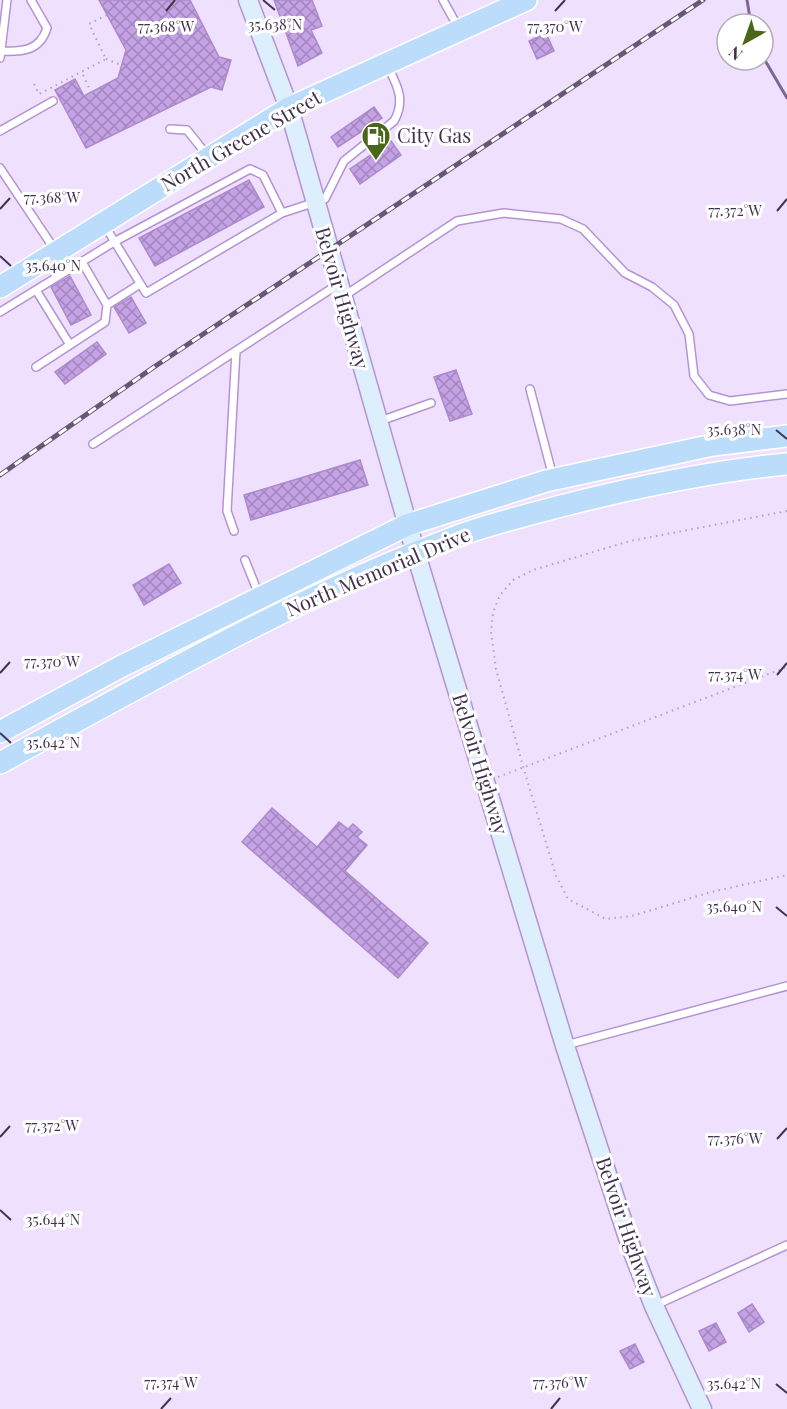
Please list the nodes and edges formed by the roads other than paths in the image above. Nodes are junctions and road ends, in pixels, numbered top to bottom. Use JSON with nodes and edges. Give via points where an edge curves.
{"nodes":[{"id":1,"x":8,"y":0,"type":"edge"},
{"id":2,"x":31,"y":0,"type":"edge"},
{"id":3,"x":248,"y":0,"type":"edge"},
{"id":4,"x":443,"y":0,"type":"edge"},
{"id":5,"x":526,"y":0,"type":"edge"},
{"id":6,"x":459,"y":30,"type":"junction"},
{"id":7,"x":0,"y":55,"type":"edge"},
{"id":8,"x":386,"y":63,"type":"junction"},
{"id":9,"x":53,"y":101,"type":"dead end"},
{"id":10,"x":289,"y":108,"type":"junction"},
{"id":11,"x":170,"y":129,"type":"dead end"},
{"id":12,"x":0,"y":131,"type":"edge"},
{"id":13,"x":209,"y":158,"type":"junction"},
{"id":14,"x":0,"y":168,"type":"edge"},
{"id":15,"x":315,"y":204,"type":"junction"},
{"id":16,"x":282,"y":213,"type":"junction"},
{"id":17,"x":103,"y":223,"type":"junction"},
{"id":18,"x":114,"y":242,"type":"junction"},
{"id":19,"x":56,"y":252,"type":"junction"},
{"id":20,"x":82,"y":262,"type":"junction"},
{"id":21,"x":140,"y":284,"type":"junction"},
{"id":22,"x":0,"y":286,"type":"edge"},
{"id":23,"x":36,"y":290,"type":"junction"},
{"id":24,"x":339,"y":292,"type":"junction"},
{"id":25,"x":107,"y":305,"type":"junction"},
{"id":26,"x":0,"y":312,"type":"edge"},
{"id":27,"x":70,"y":345,"type":"junction"},
{"id":28,"x":236,"y":351,"type":"junction"},
{"id":29,"x":36,"y":367,"type":"dead end"},
{"id":30,"x":530,"y":389,"type":"dead end"},
{"id":31,"x":787,"y":394,"type":"edge"},
{"id":32,"x":431,"y":403,"type":"dead end"},
{"id":33,"x":378,"y":422,"type":"junction"},
{"id":34,"x":787,"y":436,"type":"edge"},
{"id":35,"x":93,"y":444,"type":"dead end"},
{"id":36,"x":787,"y":464,"type":"edge"},
{"id":37,"x":554,"y":479,"type":"junction"},
{"id":38,"x":407,"y":525,"type":"junction"},
{"id":39,"x":234,"y":531,"type":"dead end"},
{"id":40,"x":416,"y":554,"type":"junction"},
{"id":41,"x":245,"y":560,"type":"dead end"},
{"id":42,"x":260,"y":597,"type":"junction"},
{"id":43,"x":0,"y":732,"type":"edge"},
{"id":44,"x":0,"y":763,"type":"edge"},
{"id":45,"x":787,"y":986,"type":"edge"},
{"id":46,"x":565,"y":1046,"type":"junction"},
{"id":47,"x":787,"y":1245,"type":"edge"},
{"id":48,"x":654,"y":1306,"type":"junction"},
{"id":49,"x":702,"y":1409,"type":"edge"}],
"edges":[{"from":1,"to":7,"type":"lane"},
{"from":2,"to":7,"type":"lane","via":[[47,28],[44,36],[27,50]]},
{"from":3,"to":10,"type":"street","name":"Belvoir Highway"},
{"from":4,"to":6,"type":"lane"},
{"from":5,"to":6,"type":"main road","name":"North Greene Street"},
{"from":6,"to":8,"type":"main road","name":"North Greene Street"},
{"from":8,"to":10,"type":"main road","name":"North Greene Street"},
{"from":8,"to":15,"type":"lane","via":[[401,97],[399,112],[344,160],[331,190]]},
{"from":9,"to":12,"type":"lane"},
{"from":10,"to":13,"type":"main road","name":"North Greene Street"},
{"from":10,"to":15,"type":"street","name":"Belvoir Highway"},
{"from":11,"to":13,"type":"lane","via":[[188,130]]},
{"from":13,"to":17,"type":"main road","name":"North Greene Street"},
{"from":14,"to":19,"type":"lane"},
{"from":15,"to":16,"type":"lane"},
{"from":15,"to":24,"type":"street","name":"Belvoir Highway"},
{"from":16,"to":18,"type":"lane","via":[[263,175],[250,169]]},
{"from":16,"to":21,"type":"lane","via":[[146,293]]},
{"from":17,"to":18,"type":"lane"},
{"from":17,"to":19,"type":"main road","name":"North Greene Street"},
{"from":18,"to":20,"type":"lane"},
{"from":18,"to":21,"type":"lane"},
{"from":19,"to":22,"type":"main road","name":"North Greene Street"},
{"from":20,"to":23,"type":"lane"},
{"from":20,"to":25,"type":"lane"},
{"from":21,"to":25,"type":"lane"},
{"from":23,"to":26,"type":"lane"},
{"from":23,"to":27,"type":"lane"},
{"from":24,"to":28,"type":"lane"},
{"from":24,"to":31,"type":"lane","via":[[457,221],[504,213],[561,219],[583,229],[625,273],[652,287],[674,305],[689,334],[694,376],[708,395],[730,402]]},
{"from":24,"to":33,"type":"street","name":"Belvoir Highway"},
{"from":25,"to":27,"type":"lane","via":[[105,322]]},
{"from":27,"to":29,"type":"lane"},
{"from":28,"to":35,"type":"lane"},
{"from":28,"to":39,"type":"lane","via":[[227,511]]},
{"from":30,"to":37,"type":"lane"},
{"from":32,"to":33,"type":"lane"},
{"from":33,"to":38,"type":"street","name":"Belvoir Highway"},
{"from":34,"to":37,"type":"main road","name":"North Memorial Drive","via":[[713,445]]},
{"from":36,"to":40,"type":"main road","name":"North Memorial Drive","via":[[653,483],[528,514],[456,536]]},
{"from":37,"to":38,"type":"main road","name":"North Memorial Drive"},
{"from":38,"to":40,"type":"street","name":"Belvoir Highway"},
{"from":38,"to":42,"type":"main road","name":"North Memorial Drive"},
{"from":40,"to":44,"type":"main road","name":"North Memorial Drive","via":[[263,620]]},
{"from":40,"to":46,"type":"street","name":"Belvoir Highway"},
{"from":41,"to":42,"type":"lane"},
{"from":42,"to":43,"type":"main road","name":"North Memorial Drive"},
{"from":45,"to":46,"type":"lane"},
{"from":46,"to":48,"type":"street","name":"Belvoir Highway"},
{"from":47,"to":48,"type":"lane"},
{"from":48,"to":49,"type":"street","name":"Belvoir Highway"}]}
